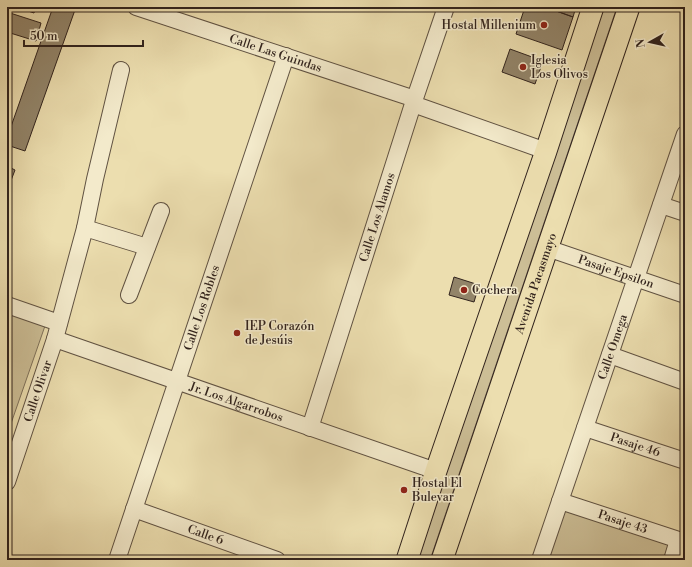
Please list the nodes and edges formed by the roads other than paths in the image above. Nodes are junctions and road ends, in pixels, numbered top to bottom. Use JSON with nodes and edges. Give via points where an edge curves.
{"nodes":[{"id":1,"x":136,"y":7,"type":"edge"},
{"id":2,"x":446,"y":7,"type":"edge"},
{"id":3,"x":593,"y":7,"type":"edge"},
{"id":4,"x":629,"y":7,"type":"edge"},
{"id":5,"x":286,"y":56,"type":"junction"},
{"id":6,"x":121,"y":70,"type":"dead end"},
{"id":7,"x":414,"y":102,"type":"junction"},
{"id":8,"x":685,"y":134,"type":"edge"},
{"id":9,"x":546,"y":151,"type":"junction"},
{"id":10,"x":661,"y":205,"type":"junction"},
{"id":11,"x":161,"y":211,"type":"dead end"},
{"id":12,"x":685,"y":213,"type":"edge"},
{"id":13,"x":85,"y":228,"type":"junction"},
{"id":14,"x":147,"y":247,"type":"junction"},
{"id":15,"x":548,"y":248,"type":"junction"},
{"id":16,"x":636,"y":278,"type":"junction"},
{"id":17,"x":129,"y":295,"type":"dead end"},
{"id":18,"x":685,"y":295,"type":"edge"},
{"id":19,"x":7,"y":305,"type":"edge"},
{"id":20,"x":59,"y":323,"type":"junction"},
{"id":21,"x":55,"y":339,"type":"junction"},
{"id":22,"x":610,"y":355,"type":"junction"},
{"id":23,"x":177,"y":382,"type":"junction"},
{"id":24,"x":685,"y":382,"type":"edge"},
{"id":25,"x":310,"y":428,"type":"junction"},
{"id":26,"x":585,"y":428,"type":"junction"},
{"id":27,"x":685,"y":461,"type":"edge"},
{"id":28,"x":427,"y":468,"type":"junction"},
{"id":29,"x":7,"y":482,"type":"edge"},
{"id":30,"x":560,"y":501,"type":"junction"},
{"id":31,"x":134,"y":509,"type":"junction"},
{"id":32,"x":682,"y":541,"type":"edge"},
{"id":33,"x":257,"y":557,"type":"edge"},
{"id":34,"x":117,"y":560,"type":"edge"},
{"id":35,"x":277,"y":560,"type":"edge"},
{"id":36,"x":407,"y":560,"type":"edge"},
{"id":37,"x":442,"y":560,"type":"edge"},
{"id":38,"x":540,"y":560,"type":"edge"},
{"id":39,"x":672,"y":560,"type":"edge"}],
"edges":[{"from":1,"to":5,"type":"street","name":"Calle Las Guindas"},
{"from":2,"to":7,"type":"street","name":"Calle Los Alamos"},
{"from":3,"to":9,"type":"main road"},
{"from":4,"to":15,"type":"main road","name":"Avenida Pacasmayo"},
{"from":5,"to":7,"type":"street","name":"Calle Las Guindas"},
{"from":5,"to":23,"type":"street","name":"Calle Los Robles"},
{"from":6,"to":13,"type":"street","name":"Calle Olivar"},
{"from":7,"to":9,"type":"street","name":"Calle Las Guindas"},
{"from":7,"to":25,"type":"street","name":"Calle Los Alamos"},
{"from":8,"to":10,"type":"street","name":"Calle Omega"},
{"from":9,"to":28,"type":"main road"},
{"from":10,"to":12,"type":"street"},
{"from":10,"to":16,"type":"street","name":"Calle Omega"},
{"from":11,"to":14,"type":"street"},
{"from":13,"to":14,"type":"street"},
{"from":13,"to":20,"type":"street","name":"Calle Olivar"},
{"from":14,"to":17,"type":"street"},
{"from":15,"to":16,"type":"street","name":"Pasaje Epsilon"},
{"from":15,"to":37,"type":"main road","name":"Avenida Pacasmayo"},
{"from":16,"to":18,"type":"street","name":"Pasaje Epsilon"},
{"from":16,"to":22,"type":"street","name":"Calle Omega"},
{"from":19,"to":20,"type":"street"},
{"from":20,"to":21,"type":"street","name":"Calle Olivar"},
{"from":21,"to":23,"type":"street","name":"Jr. Los Algarrobos"},
{"from":21,"to":29,"type":"street","name":"Calle Olivar"},
{"from":22,"to":24,"type":"street"},
{"from":22,"to":26,"type":"street","name":"Calle Omega"},
{"from":23,"to":25,"type":"street","name":"Jr. Los Algarrobos"},
{"from":23,"to":31,"type":"street","name":"Calle Los Robles"},
{"from":25,"to":28,"type":"street","name":"Jr. Los Algarrobos"},
{"from":26,"to":27,"type":"street","name":"Pasaje 46"},
{"from":26,"to":30,"type":"street","name":"Calle Omega"},
{"from":28,"to":36,"type":"main road"},
{"from":30,"to":32,"type":"street","name":"Pasaje 43"},
{"from":30,"to":38,"type":"street","name":"Calle Omega"},
{"from":31,"to":33,"type":"street","name":"Calle 6"},
{"from":31,"to":34,"type":"street","name":"Calle Los Robles"},
{"from":32,"to":39,"type":"street"},
{"from":33,"to":35,"type":"street","name":"Calle 6"}]}
